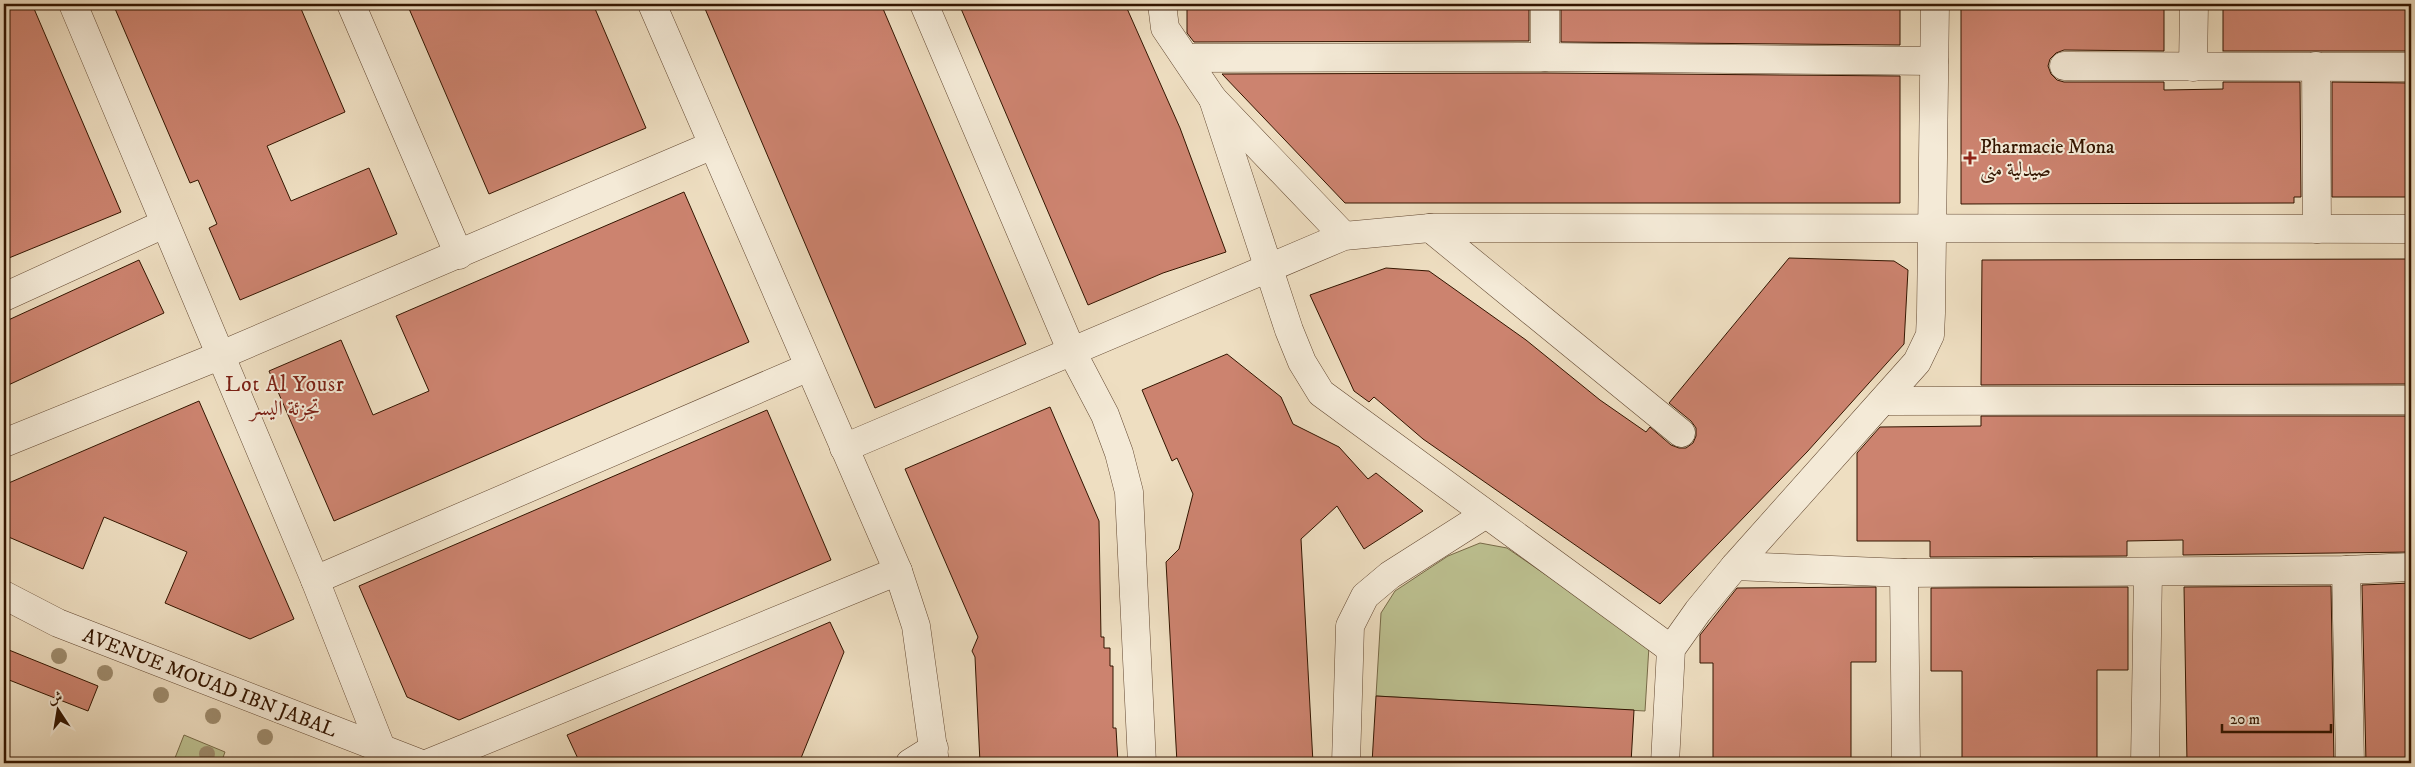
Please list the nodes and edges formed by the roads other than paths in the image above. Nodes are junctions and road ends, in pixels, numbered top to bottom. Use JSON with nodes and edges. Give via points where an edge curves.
{"nodes":[{"id":1,"x":73,"y":4,"type":"edge"},
{"id":2,"x":351,"y":4,"type":"edge"},
{"id":3,"x":652,"y":4,"type":"edge"},
{"id":4,"x":924,"y":4,"type":"edge"},
{"id":5,"x":1162,"y":4,"type":"edge"},
{"id":6,"x":1545,"y":4,"type":"edge"},
{"id":7,"x":1935,"y":4,"type":"edge"},
{"id":8,"x":2194,"y":4,"type":"edge"},
{"id":9,"x":1545,"y":57,"type":"junction"},
{"id":10,"x":1187,"y":58,"type":"junction"},
{"id":11,"x":1934,"y":61,"type":"junction"},
{"id":12,"x":2064,"y":66,"type":"dead end"},
{"id":13,"x":2316,"y":66,"type":"junction"},
{"id":14,"x":2193,"y":67,"type":"junction"},
{"id":15,"x":2411,"y":67,"type":"edge"},
{"id":16,"x":1212,"y":99,"type":"junction"},
{"id":17,"x":713,"y":145,"type":"junction"},
{"id":18,"x":164,"y":224,"type":"junction"},
{"id":19,"x":1430,"y":228,"type":"junction"},
{"id":20,"x":2317,"y":229,"type":"junction"},
{"id":21,"x":2411,"y":229,"type":"edge"},
{"id":22,"x":1933,"y":230,"type":"junction"},
{"id":23,"x":1344,"y":236,"type":"junction"},
{"id":24,"x":459,"y":255,"type":"junction"},
{"id":25,"x":1269,"y":268,"type":"junction"},
{"id":26,"x":4,"y":297,"type":"edge"},
{"id":27,"x":1072,"y":352,"type":"junction"},
{"id":28,"x":219,"y":356,"type":"junction"},
{"id":29,"x":809,"y":367,"type":"junction"},
{"id":30,"x":2411,"y":400,"type":"edge"},
{"id":31,"x":1883,"y":402,"type":"junction"},
{"id":32,"x":1681,"y":433,"type":"dead end"},
{"id":33,"x":4,"y":443,"type":"edge"},
{"id":34,"x":844,"y":448,"type":"junction"},
{"id":35,"x":1486,"y":514,"type":"junction"},
{"id":36,"x":1735,"y":566,"type":"junction"},
{"id":37,"x":2411,"y":567,"type":"edge"},
{"id":38,"x":2346,"y":570,"type":"junction"},
{"id":39,"x":898,"y":571,"type":"junction"},
{"id":40,"x":2148,"y":572,"type":"junction"},
{"id":41,"x":1904,"y":573,"type":"junction"},
{"id":42,"x":315,"y":580,"type":"junction"},
{"id":43,"x":4,"y":595,"type":"edge"},
{"id":44,"x":1671,"y":649,"type":"junction"},
{"id":45,"x":382,"y":750,"type":"junction"},
{"id":46,"x":934,"y":756,"type":"edge"},
{"id":47,"x":419,"y":763,"type":"edge"},
{"id":48,"x":429,"y":763,"type":"edge"},
{"id":49,"x":910,"y":763,"type":"edge"},
{"id":50,"x":1142,"y":763,"type":"edge"},
{"id":51,"x":1346,"y":763,"type":"edge"},
{"id":52,"x":1665,"y":763,"type":"edge"},
{"id":53,"x":1906,"y":763,"type":"edge"},
{"id":54,"x":2145,"y":763,"type":"edge"},
{"id":55,"x":2350,"y":763,"type":"edge"}],
"edges":[{"from":1,"to":18,"type":"street"},
{"from":2,"to":24,"type":"street"},
{"from":3,"to":17,"type":"street"},
{"from":4,"to":27,"type":"street"},
{"from":5,"to":10,"type":"street","via":[[1165,28]]},
{"from":6,"to":9,"type":"street"},
{"from":7,"to":11,"type":"street"},
{"from":8,"to":14,"type":"street"},
{"from":9,"to":10,"type":"street"},
{"from":9,"to":11,"type":"street"},
{"from":10,"to":16,"type":"street"},
{"from":11,"to":22,"type":"street"},
{"from":12,"to":14,"type":"street"},
{"from":13,"to":14,"type":"street"},
{"from":13,"to":15,"type":"street"},
{"from":13,"to":20,"type":"street"},
{"from":16,"to":23,"type":"street"},
{"from":16,"to":25,"type":"street"},
{"from":17,"to":24,"type":"street"},
{"from":17,"to":29,"type":"street"},
{"from":18,"to":26,"type":"street"},
{"from":18,"to":28,"type":"street"},
{"from":19,"to":22,"type":"street"},
{"from":19,"to":23,"type":"street"},
{"from":19,"to":32,"type":"street"},
{"from":20,"to":21,"type":"street"},
{"from":20,"to":22,"type":"street"},
{"from":22,"to":31,"type":"street","via":[[1930,335],[1917,362]]},
{"from":23,"to":25,"type":"street"},
{"from":24,"to":28,"type":"street"},
{"from":25,"to":27,"type":"street"},
{"from":25,"to":35,"type":"street","via":[[1302,362],[1321,392]]},
{"from":27,"to":34,"type":"street"},
{"from":27,"to":50,"type":"street","via":[[1105,415],[1129,492]]},
{"from":28,"to":33,"type":"street"},
{"from":28,"to":42,"type":"street"},
{"from":29,"to":34,"type":"street"},
{"from":29,"to":42,"type":"street"},
{"from":30,"to":31,"type":"street"},
{"from":31,"to":36,"type":"street"},
{"from":34,"to":39,"type":"street"},
{"from":35,"to":44,"type":"street"},
{"from":35,"to":51,"type":"street","via":[[1390,575],[1365,596],[1350,626]]},
{"from":36,"to":41,"type":"street"},
{"from":36,"to":44,"type":"street"},
{"from":37,"to":38,"type":"street"},
{"from":38,"to":40,"type":"street"},
{"from":38,"to":55,"type":"street"},
{"from":39,"to":46,"type":"street","via":[[916,626]]},
{"from":39,"to":48,"type":"street"},
{"from":40,"to":41,"type":"street"},
{"from":40,"to":54,"type":"street"},
{"from":41,"to":53,"type":"street"},
{"from":42,"to":45,"type":"street"},
{"from":43,"to":45,"type":"street","name":"AVENUE MOUAD IBN JABAL","via":[[58,623]]},
{"from":44,"to":52,"type":"street"},
{"from":45,"to":47,"type":"street","name":"AVENUE MOUAD IBN JABAL"},
{"from":46,"to":49,"type":"street"}]}
